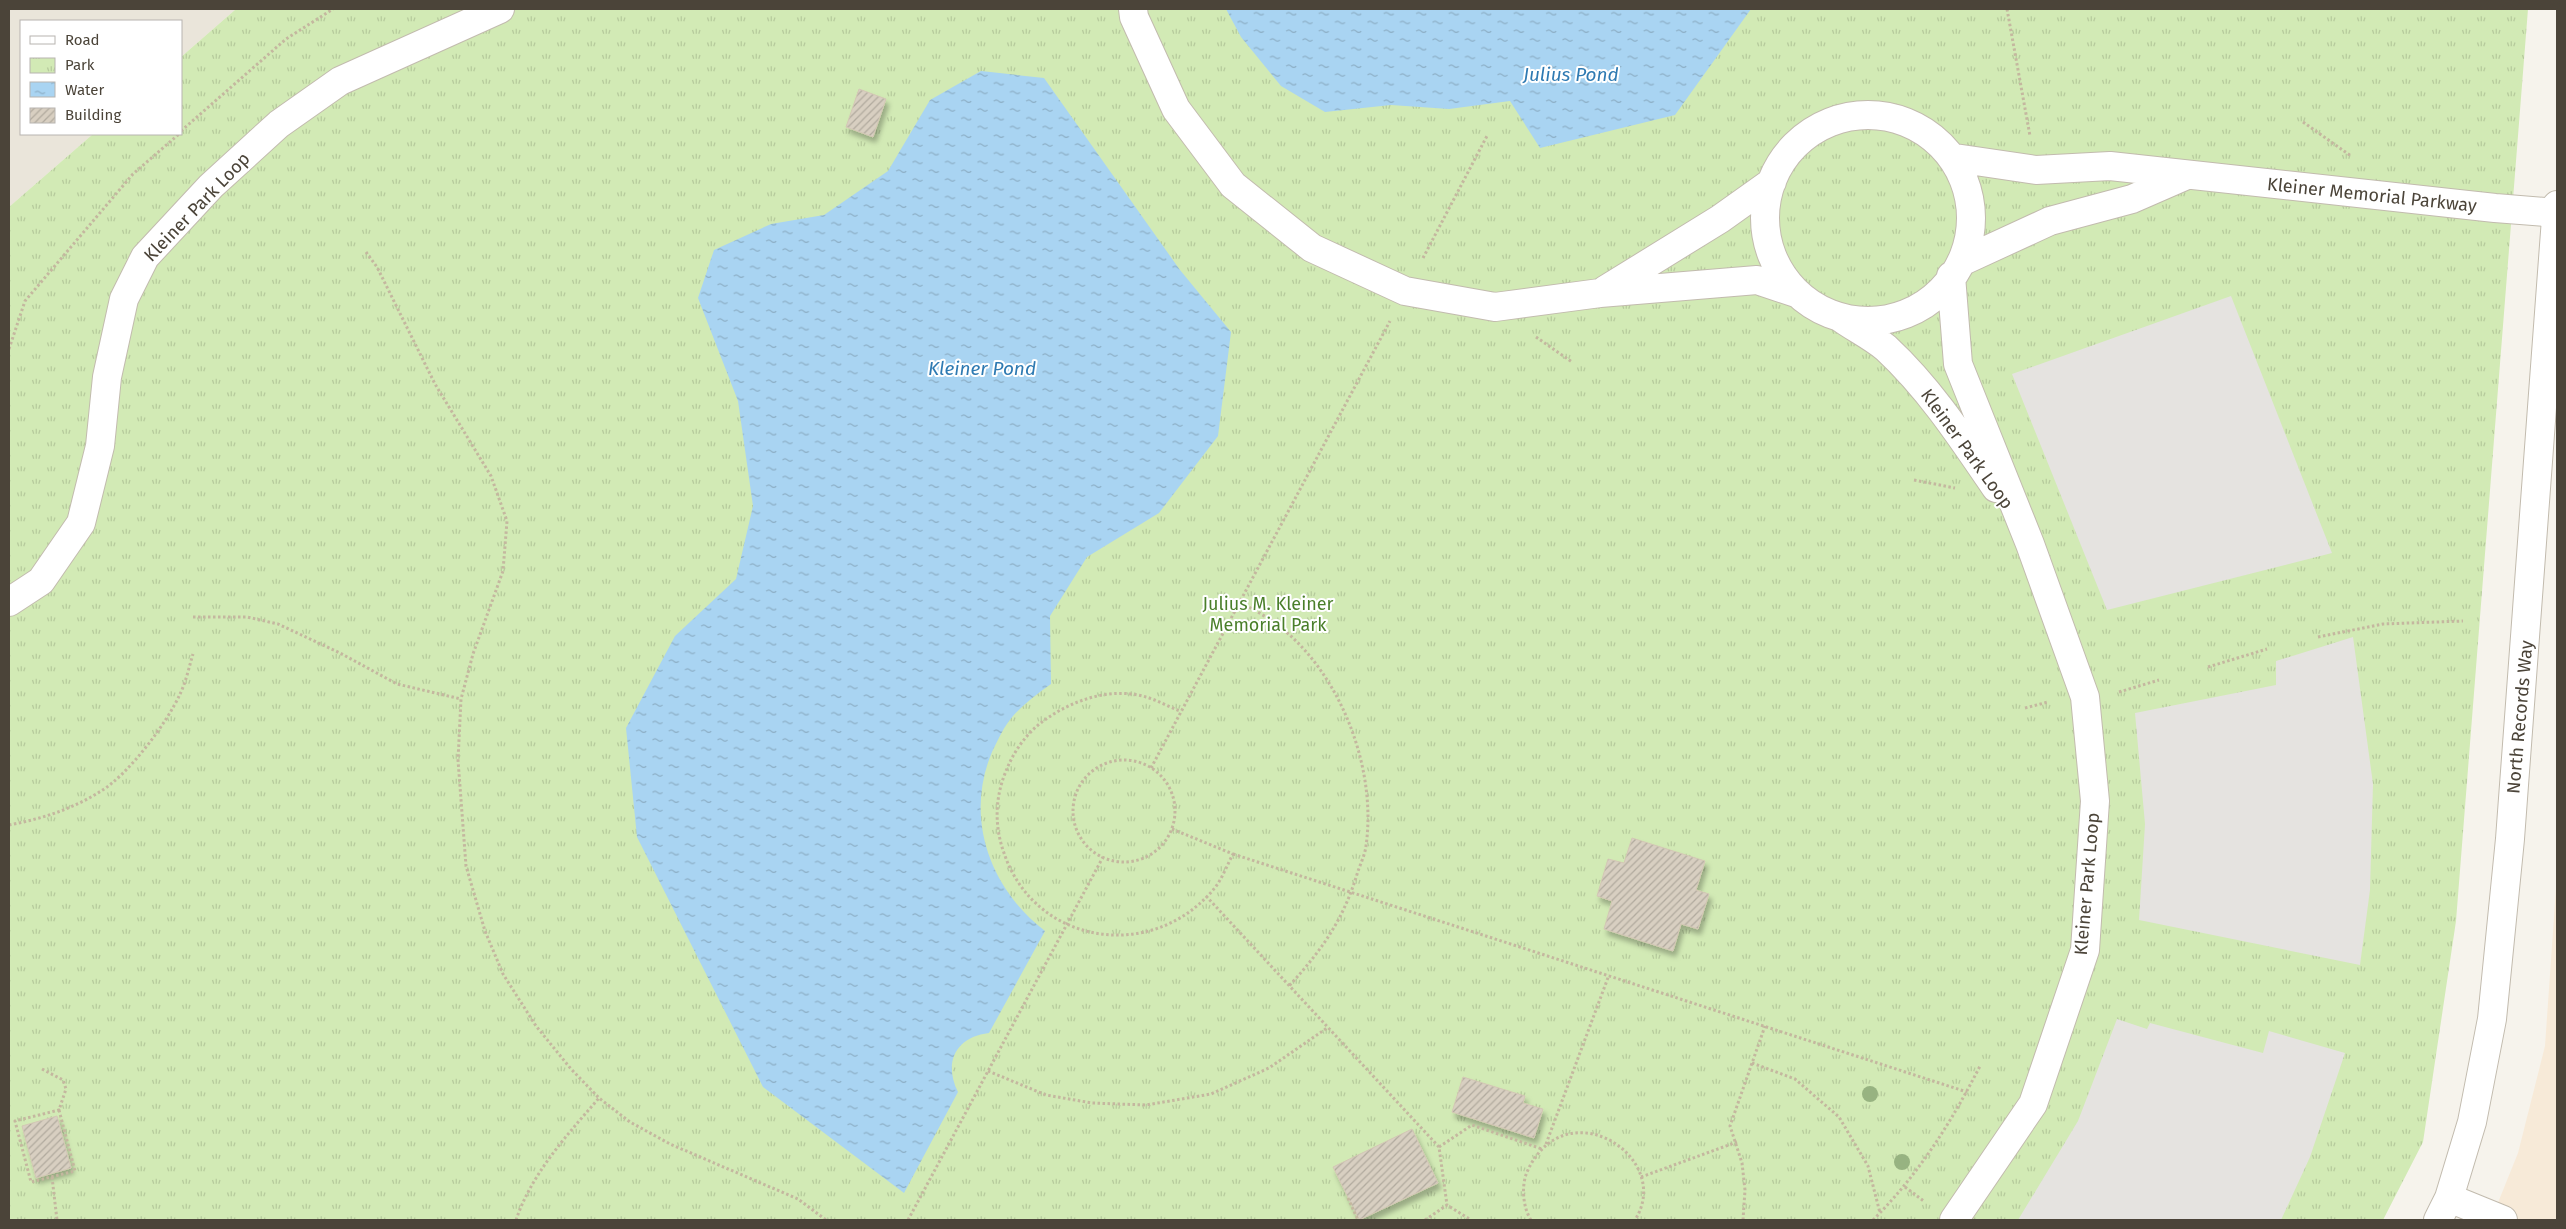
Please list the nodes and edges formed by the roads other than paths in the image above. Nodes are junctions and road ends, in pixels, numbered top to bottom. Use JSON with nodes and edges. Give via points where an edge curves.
{"nodes":[{"id":1,"x":500,"y":9,"type":"edge"},
{"id":2,"x":1133,"y":9,"type":"edge"},
{"id":3,"x":1955,"y":158,"type":"junction"},
{"id":4,"x":2188,"y":174,"type":"junction"},
{"id":5,"x":1772,"y":182,"type":"junction"},
{"id":6,"x":2557,"y":205,"type":"edge"},
{"id":7,"x":2557,"y":213,"type":"edge"},
{"id":8,"x":1956,"y":269,"type":"junction"},
{"id":9,"x":1600,"y":293,"type":"junction"},
{"id":10,"x":1796,"y":293,"type":"junction"},
{"id":11,"x":1840,"y":317,"type":"junction"},
{"id":12,"x":2022,"y":527,"type":"junction"},
{"id":13,"x":9,"y":602,"type":"edge"},
{"id":14,"x":2443,"y":1209,"type":"edge"},
{"id":15,"x":1954,"y":1220,"type":"edge"},
{"id":16,"x":2503,"y":1220,"type":"edge"}],
"edges":[{"from":1,"to":13,"type":"street","name":"Kleiner Park Loop","via":[[332,86],[279,124],[238,161],[146,257],[124,299],[107,377],[100,446],[81,523],[41,581]]},
{"from":2,"to":9,"type":"street","via":[[1176,109],[1233,185],[1312,248],[1405,291],[1495,307]]},
{"from":3,"to":4,"type":"street","name":"Kleiner Memorial Parkway","via":[[2036,170],[2110,166]]},
{"from":3,"to":5,"type":"street","via":[[1914,124],[1866,114],[1820,125],[1782,157]]},
{"from":3,"to":8,"type":"street","via":[[1972,200],[1968,250]]},
{"from":4,"to":7,"type":"street","name":"Kleiner Memorial Parkway"},
{"from":4,"to":8,"type":"street","via":[[2132,199],[2050,221]]},
{"from":5,"to":9,"type":"street","via":[[1713,224]]},
{"from":5,"to":10,"type":"street","via":[[1764,202],[1767,247]]},
{"from":6,"to":7,"type":"street","name":"North Records Way"},
{"from":7,"to":14,"type":"street","name":"North Records Way","via":[[2512,810],[2492,1019],[2472,1122]]},
{"from":8,"to":11,"type":"street","via":[[1939,294],[1914,311],[1888,321]]},
{"from":8,"to":12,"type":"street","name":"Kleiner Park Loop","via":[[1958,364]]},
{"from":9,"to":10,"type":"street","via":[[1757,280]]},
{"from":10,"to":11,"type":"street","name":"Kleiner Park Loop"},
{"from":11,"to":12,"type":"street","name":"Kleiner Park Loop","via":[[1884,347],[1922,385],[1955,427]]},
{"from":12,"to":15,"type":"street","name":"Kleiner Park Loop","via":[[2085,696],[2095,802],[2084,950],[2033,1104]]},
{"from":14,"to":16,"type":"street"}]}
